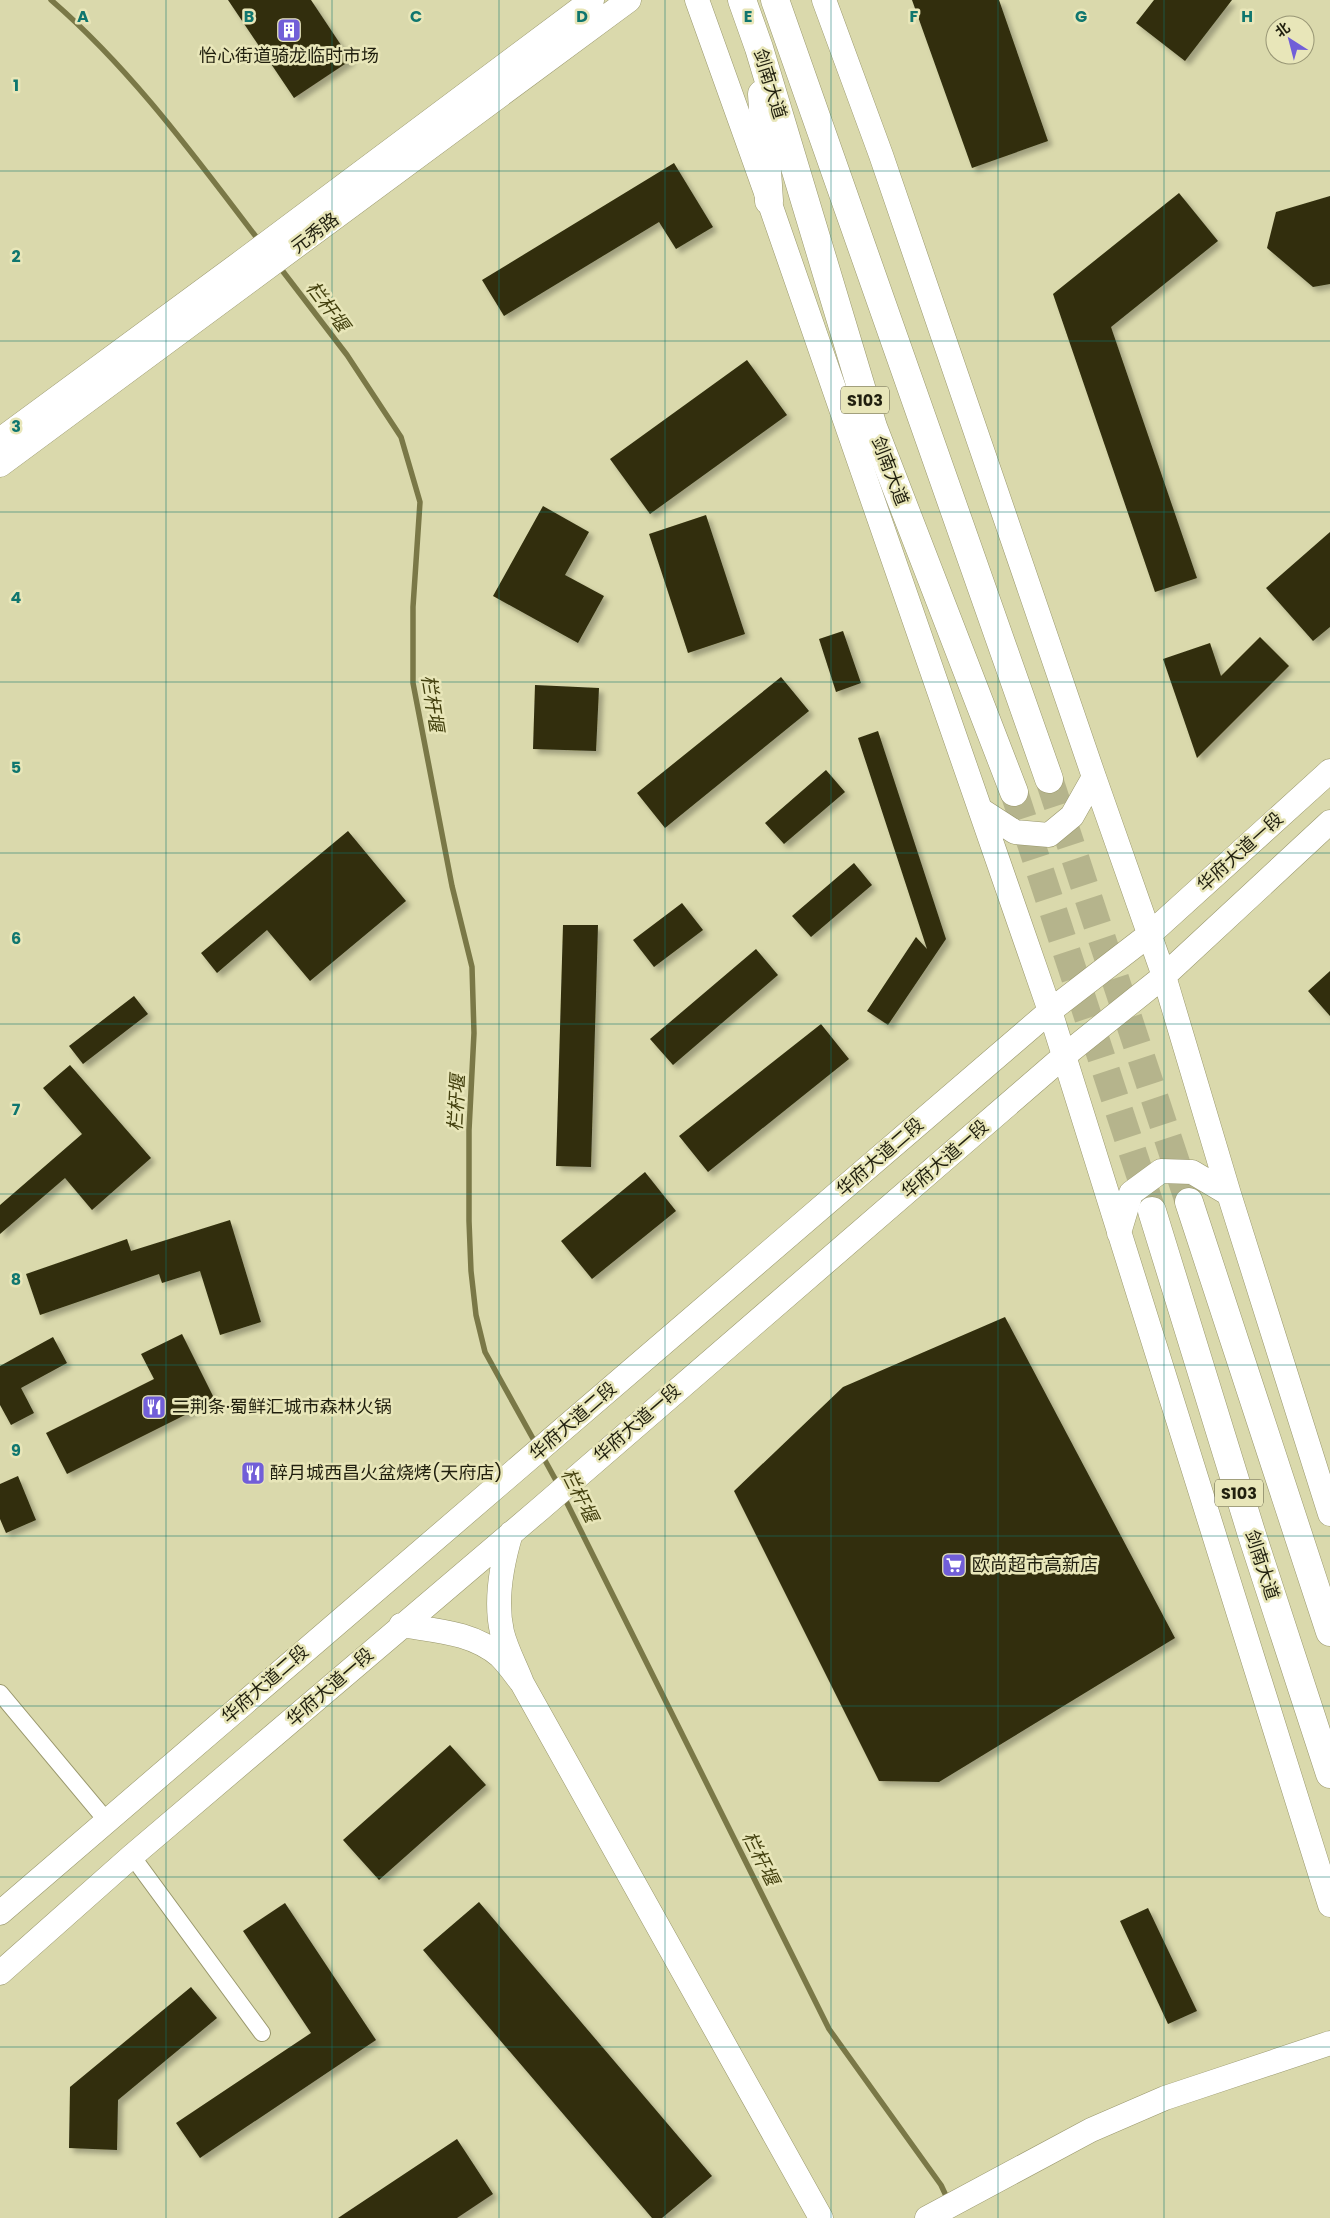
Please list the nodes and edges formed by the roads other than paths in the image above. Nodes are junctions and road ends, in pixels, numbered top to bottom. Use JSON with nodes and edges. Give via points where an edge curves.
{"nodes":[{"id":1,"x":592,"y":0,"type":"edge"},
{"id":2,"x":629,"y":0,"type":"edge"},
{"id":3,"x":697,"y":0,"type":"edge"},
{"id":4,"x":742,"y":0,"type":"edge"},
{"id":5,"x":775,"y":0,"type":"edge"},
{"id":6,"x":824,"y":0,"type":"edge"},
{"id":7,"x":759,"y":48,"type":"junction"},
{"id":8,"x":769,"y":201,"type":"junction"},
{"id":9,"x":289,"y":239,"type":"junction"},
{"id":10,"x":249,"y":270,"type":"junction"},
{"id":11,"x":0,"y":440,"type":"edge"},
{"id":12,"x":0,"y":465,"type":"edge"},
{"id":13,"x":1330,"y":771,"type":"edge"},
{"id":14,"x":1094,"y":777,"type":"junction"},
{"id":15,"x":1049,"y":779,"type":"tunnel mouth"},
{"id":16,"x":1014,"y":792,"type":"tunnel mouth"},
{"id":17,"x":981,"y":810,"type":"junction"},
{"id":18,"x":1330,"y":822,"type":"edge"},
{"id":19,"x":1150,"y":934,"type":"junction"},
{"id":20,"x":1164,"y":976,"type":"junction"},
{"id":21,"x":1050,"y":1011,"type":"junction"},
{"id":22,"x":1064,"y":1056,"type":"junction"},
{"id":23,"x":1229,"y":1194,"type":"junction"},
{"id":24,"x":1189,"y":1202,"type":"tunnel mouth"},
{"id":25,"x":1152,"y":1211,"type":"tunnel mouth"},
{"id":26,"x":1119,"y":1233,"type":"junction"},
{"id":27,"x":1330,"y":1514,"type":"edge"},
{"id":28,"x":511,"y":1533,"type":"junction"},
{"id":29,"x":401,"y":1625,"type":"junction"},
{"id":30,"x":1330,"y":1632,"type":"edge"},
{"id":31,"x":522,"y":1683,"type":"junction"},
{"id":32,"x":0,"y":1693,"type":"edge"},
{"id":33,"x":1330,"y":1774,"type":"edge"},
{"id":34,"x":106,"y":1820,"type":"junction"},
{"id":35,"x":132,"y":1856,"type":"junction"},
{"id":36,"x":1330,"y":1905,"type":"edge"},
{"id":37,"x":0,"y":1913,"type":"edge"},
{"id":38,"x":0,"y":1972,"type":"edge"},
{"id":39,"x":262,"y":2032,"type":"dead end"},
{"id":40,"x":1330,"y":2043,"type":"edge"},
{"id":41,"x":929,"y":2217,"type":"edge"},
{"id":42,"x":821,"y":2218,"type":"edge"}],
"edges":[{"from":1,"to":9,"type":"main road","name":"元秀路"},
{"from":2,"to":9,"type":"main road","name":"元秀路"},
{"from":3,"to":8,"type":"main road"},
{"from":4,"to":7,"type":"highway","name":"剑南大道","number":"S103"},
{"from":5,"to":15,"type":"highway","name":"剑南大道","number":"S103"},
{"from":6,"to":14,"type":"main road"},
{"from":7,"to":8,"type":"highway"},
{"from":7,"to":16,"type":"highway","name":"剑南大道","number":"S103","via":[[874,427]]},
{"from":8,"to":17,"type":"main road"},
{"from":9,"to":10,"type":"main road","name":"元秀路"},
{"from":10,"to":11,"type":"main road","name":"元秀路"},
{"from":10,"to":12,"type":"main road","name":"元秀路"},
{"from":13,"to":19,"type":"main road","name":"华府大道一段"},
{"from":14,"to":17,"type":"main road","via":[[1072,816],[1049,834],[1015,832]]},
{"from":14,"to":19,"type":"main road"},
{"from":17,"to":21,"type":"main road"},
{"from":18,"to":20,"type":"main road","name":"华府大道一段"},
{"from":19,"to":20,"type":"main road"},
{"from":19,"to":21,"type":"main road","name":"华府大道二段"},
{"from":20,"to":22,"type":"main road","name":"华府大道一段"},
{"from":20,"to":23,"type":"main road"},
{"from":21,"to":22,"type":"main road"},
{"from":21,"to":34,"type":"main road","name":"华府大道二段"},
{"from":22,"to":26,"type":"main road"},
{"from":22,"to":28,"type":"main road","name":"华府大道一段"},
{"from":23,"to":26,"type":"main road","via":[[1192,1172],[1161,1171],[1131,1193]]},
{"from":23,"to":27,"type":"main road"},
{"from":24,"to":30,"type":"highway","number":"S103"},
{"from":25,"to":33,"type":"highway","name":"剑南大道","number":"S103"},
{"from":26,"to":36,"type":"main road"},
{"from":28,"to":29,"type":"main road","name":"华府大道一段"},
{"from":28,"to":31,"type":"main road","via":[[505,1553],[500,1598],[502,1632]]},
{"from":29,"to":31,"type":"main road","via":[[459,1634],[482,1643],[501,1657]]},
{"from":29,"to":35,"type":"main road","name":"华府大道一段"},
{"from":31,"to":42,"type":"main road"},
{"from":32,"to":34,"type":"street"},
{"from":34,"to":37,"type":"main road","name":"华府大道二段"},
{"from":35,"to":38,"type":"main road","name":"华府大道一段"},
{"from":35,"to":39,"type":"street"},
{"from":40,"to":41,"type":"main road","via":[[1165,2098],[1091,2130]]}]}
